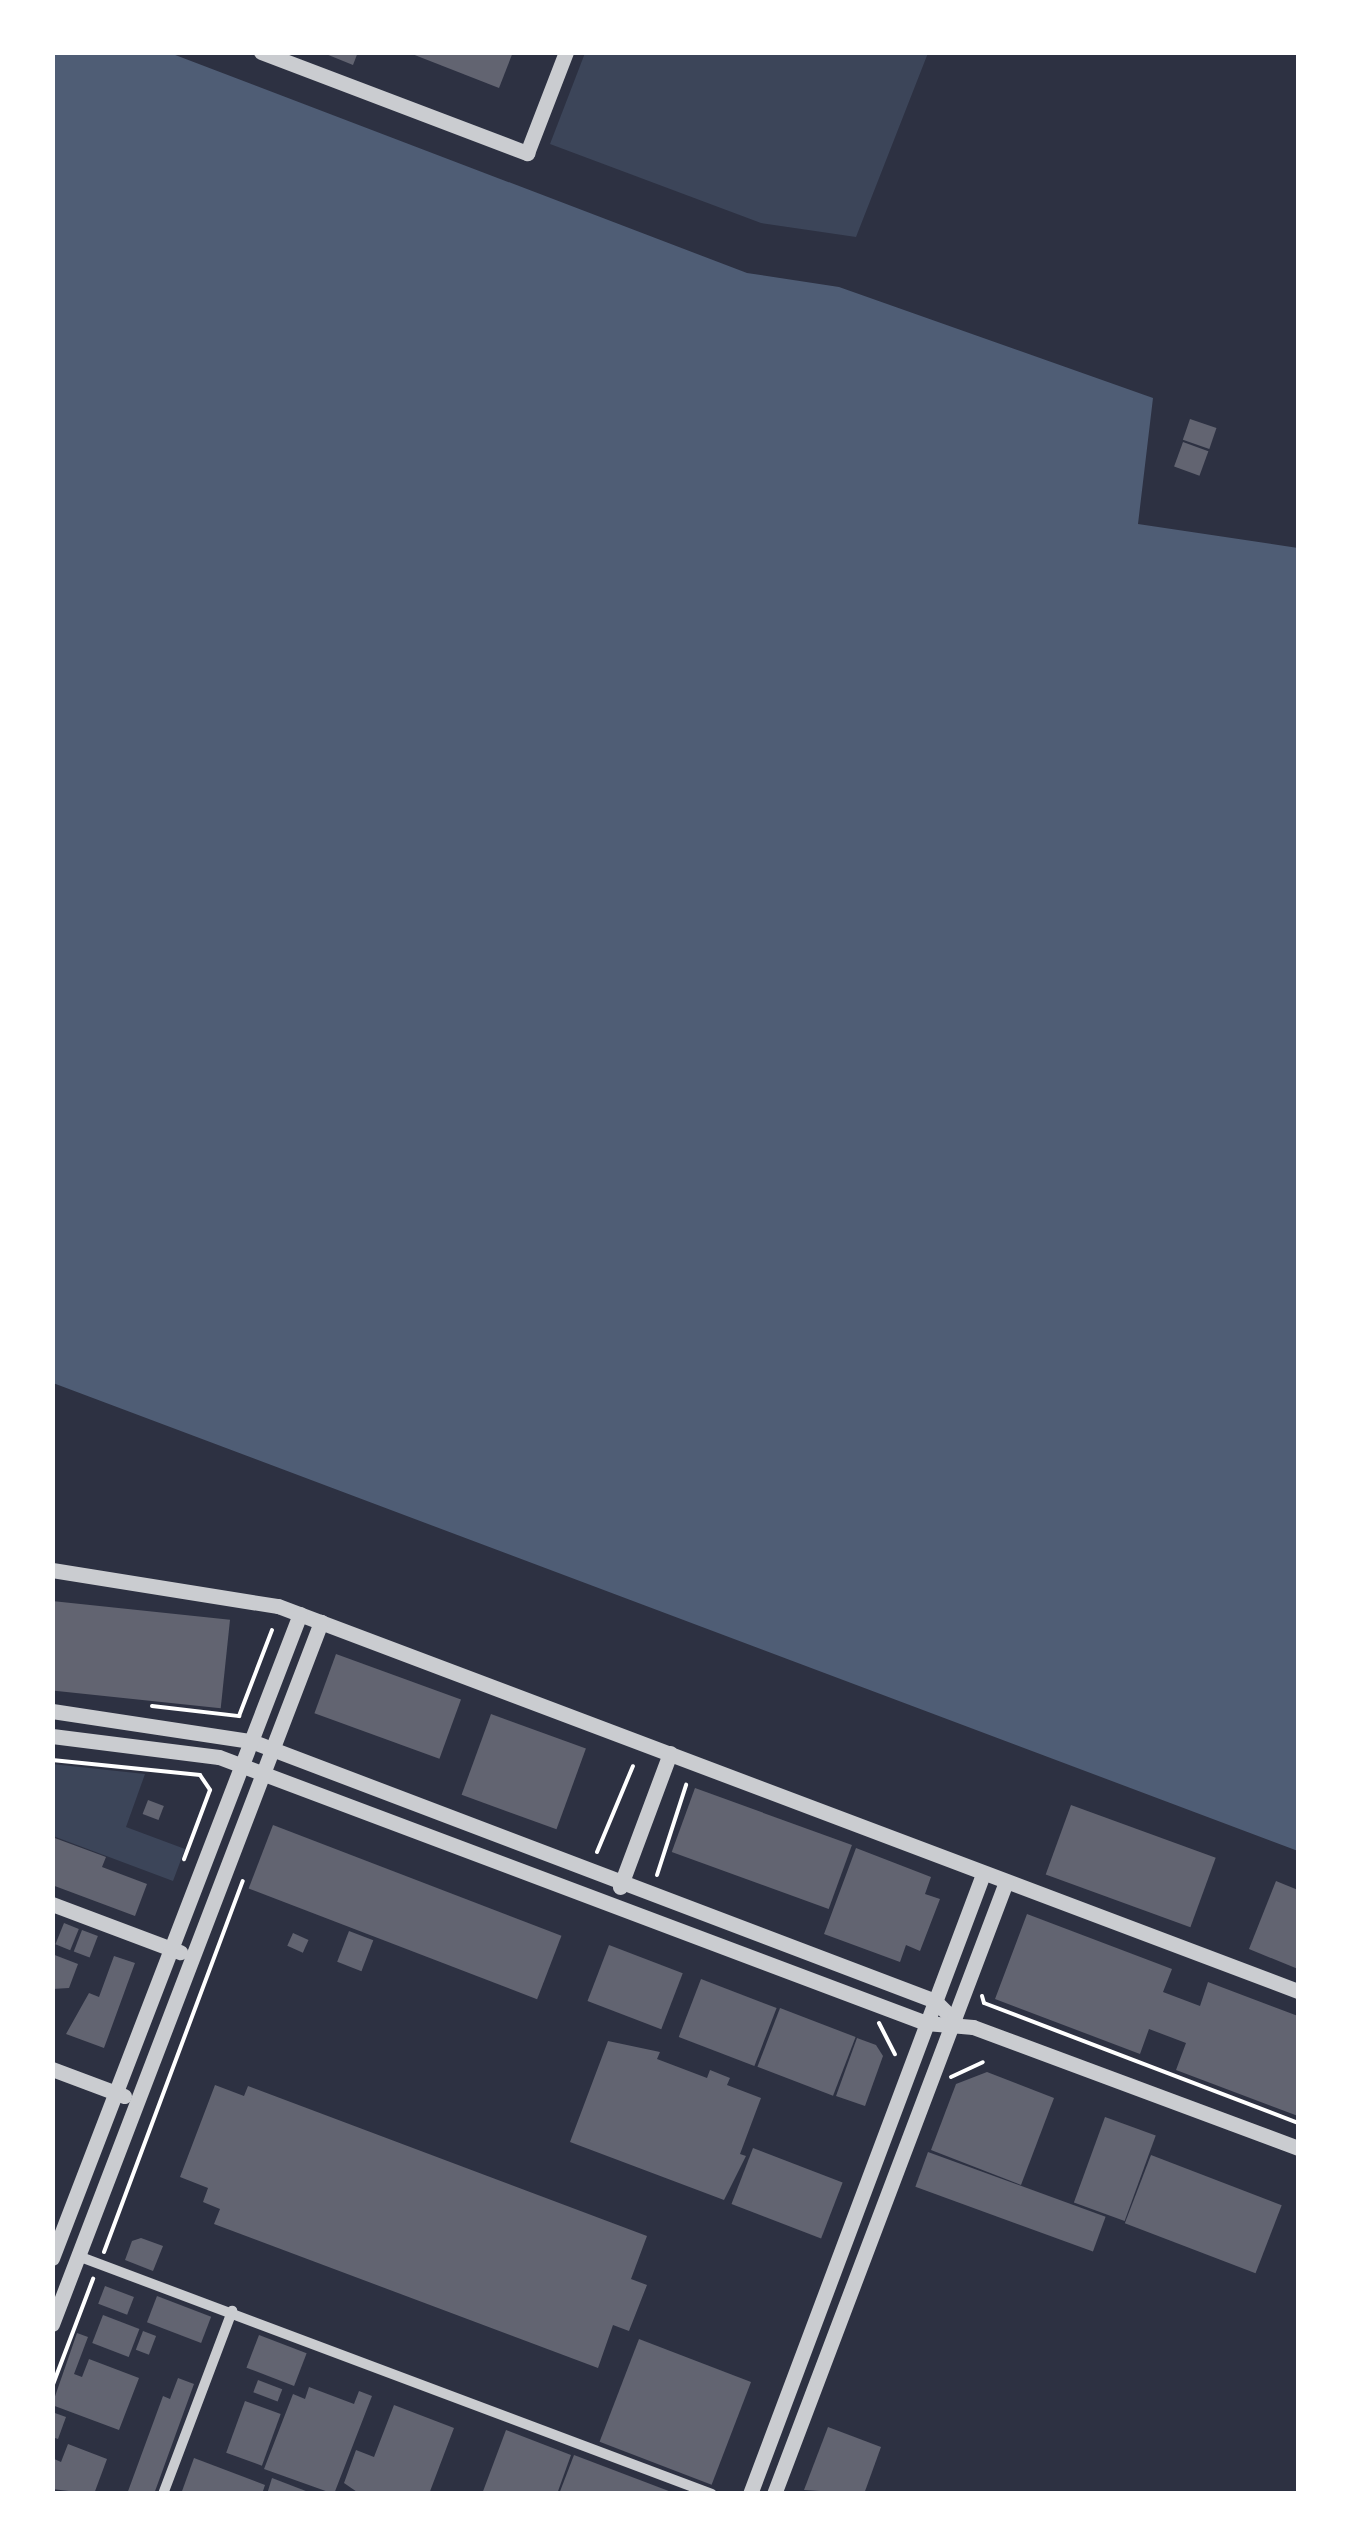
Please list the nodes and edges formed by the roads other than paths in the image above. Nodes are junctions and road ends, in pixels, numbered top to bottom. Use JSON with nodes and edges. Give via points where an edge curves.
{"nodes":[{"id":1,"x":261,"y":52,"type":"edge"},
{"id":2,"x":566,"y":52,"type":"edge"},
{"id":3,"x":52,"y":1570,"type":"edge"},
{"id":4,"x":300,"y":1614,"type":"junction"},
{"id":5,"x":321,"y":1622,"type":"junction"},
{"id":6,"x":52,"y":1711,"type":"edge"},
{"id":7,"x":52,"y":1736,"type":"edge"},
{"id":8,"x":251,"y":1741,"type":"junction"},
{"id":9,"x":272,"y":1748,"type":"junction"},
{"id":10,"x":670,"y":1753,"type":"junction"},
{"id":11,"x":242,"y":1764,"type":"junction"},
{"id":12,"x":262,"y":1772,"type":"junction"},
{"id":13,"x":983,"y":1874,"type":"junction"},
{"id":14,"x":623,"y":1882,"type":"junction"},
{"id":15,"x":1006,"y":1882,"type":"junction"},
{"id":16,"x":52,"y":1904,"type":"edge"},
{"id":17,"x":614,"y":1905,"type":"junction"},
{"id":18,"x":170,"y":1948,"type":"junction"},
{"id":19,"x":191,"y":1956,"type":"junction"},
{"id":20,"x":1298,"y":1991,"type":"edge"},
{"id":21,"x":935,"y":2000,"type":"junction"},
{"id":22,"x":954,"y":2020,"type":"junction"},
{"id":23,"x":926,"y":2023,"type":"junction"},
{"id":24,"x":52,"y":2069,"type":"edge"},
{"id":25,"x":116,"y":2092,"type":"junction"},
{"id":26,"x":137,"y":2100,"type":"junction"},
{"id":27,"x":1298,"y":2148,"type":"edge"},
{"id":28,"x":54,"y":2252,"type":"edge"},
{"id":29,"x":78,"y":2256,"type":"junction"},
{"id":30,"x":232,"y":2311,"type":"junction"},
{"id":31,"x":52,"y":2324,"type":"edge"},
{"id":32,"x":163,"y":2494,"type":"edge"},
{"id":33,"x":712,"y":2494,"type":"edge"},
{"id":34,"x":750,"y":2494,"type":"edge"},
{"id":35,"x":774,"y":2494,"type":"edge"}],
"edges":[{"from":1,"to":2,"type":"street","via":[[528,153]]},
{"from":3,"to":4,"type":"street"},
{"from":4,"to":5,"type":"street"},
{"from":4,"to":8,"type":"street"},
{"from":5,"to":9,"type":"street"},
{"from":5,"to":10,"type":"street"},
{"from":6,"to":8,"type":"street"},
{"from":7,"to":11,"type":"street","via":[[202,1752]]},
{"from":8,"to":9,"type":"street"},
{"from":8,"to":11,"type":"street"},
{"from":9,"to":12,"type":"street"},
{"from":9,"to":14,"type":"street"},
{"from":10,"to":13,"type":"street"},
{"from":10,"to":14,"type":"street"},
{"from":11,"to":12,"type":"street"},
{"from":11,"to":18,"type":"street"},
{"from":12,"to":17,"type":"street"},
{"from":12,"to":19,"type":"street"},
{"from":13,"to":15,"type":"street"},
{"from":13,"to":21,"type":"street"},
{"from":14,"to":17,"type":"street"},
{"from":14,"to":21,"type":"street"},
{"from":15,"to":20,"type":"street"},
{"from":15,"to":22,"type":"street"},
{"from":16,"to":18,"type":"street"},
{"from":17,"to":23,"type":"street"},
{"from":18,"to":19,"type":"street"},
{"from":18,"to":25,"type":"street"},
{"from":19,"to":26,"type":"street"},
{"from":21,"to":22,"type":"street"},
{"from":21,"to":23,"type":"street"},
{"from":22,"to":23,"type":"street"},
{"from":22,"to":27,"type":"street"},
{"from":22,"to":35,"type":"street"},
{"from":23,"to":34,"type":"street"},
{"from":24,"to":25,"type":"street"},
{"from":25,"to":26,"type":"street"},
{"from":25,"to":28,"type":"street"},
{"from":26,"to":29,"type":"street"},
{"from":28,"to":29,"type":"street"},
{"from":29,"to":30,"type":"street"},
{"from":29,"to":31,"type":"street"},
{"from":30,"to":32,"type":"street"},
{"from":30,"to":33,"type":"street"}]}
